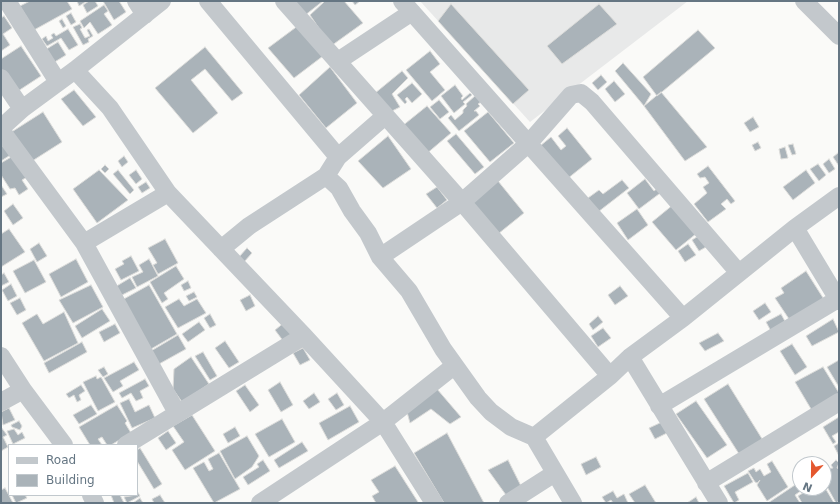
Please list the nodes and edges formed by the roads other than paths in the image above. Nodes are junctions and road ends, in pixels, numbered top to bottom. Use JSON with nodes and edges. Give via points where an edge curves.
{"nodes":[{"id":1,"x":7,"y":1,"type":"edge"},
{"id":2,"x":162,"y":1,"type":"edge"},
{"id":3,"x":208,"y":1,"type":"edge"},
{"id":4,"x":284,"y":1,"type":"edge"},
{"id":5,"x":804,"y":1,"type":"edge"},
{"id":6,"x":407,"y":6,"type":"edge"},
{"id":7,"x":140,"y":8,"type":"edge"},
{"id":8,"x":836,"y":28,"type":"edge"},
{"id":9,"x":338,"y":61,"type":"junction"},
{"id":10,"x":75,"y":70,"type":"junction"},
{"id":11,"x":1,"y":78,"type":"edge"},
{"id":12,"x":58,"y":82,"type":"junction"},
{"id":13,"x":22,"y":109,"type":"junction"},
{"id":14,"x":385,"y":116,"type":"junction"},
{"id":15,"x":1,"y":129,"type":"edge"},
{"id":16,"x":529,"y":143,"type":"junction"},
{"id":17,"x":338,"y":157,"type":"junction"},
{"id":18,"x":326,"y":176,"type":"junction"},
{"id":19,"x":168,"y":193,"type":"junction"},
{"id":20,"x":839,"y":196,"type":"edge"},
{"id":21,"x":462,"y":202,"type":"junction"},
{"id":22,"x":795,"y":228,"type":"junction"},
{"id":23,"x":84,"y":243,"type":"junction"},
{"id":24,"x":221,"y":249,"type":"junction"},
{"id":25,"x":380,"y":257,"type":"junction"},
{"id":26,"x":739,"y":273,"type":"junction"},
{"id":27,"x":838,"y":300,"type":"edge"},
{"id":28,"x":683,"y":318,"type":"junction"},
{"id":29,"x":304,"y":336,"type":"junction"},
{"id":30,"x":1,"y":356,"type":"edge"},
{"id":31,"x":630,"y":357,"type":"junction"},
{"id":32,"x":454,"y":366,"type":"junction"},
{"id":33,"x":610,"y":376,"type":"junction"},
{"id":34,"x":23,"y":390,"type":"junction"},
{"id":35,"x":1,"y":402,"type":"edge"},
{"id":36,"x":839,"y":402,"type":"edge"},
{"id":37,"x":659,"y":406,"type":"junction"},
{"id":38,"x":177,"y":413,"type":"junction"},
{"id":39,"x":383,"y":422,"type":"junction"},
{"id":40,"x":534,"y":437,"type":"junction"},
{"id":41,"x":63,"y":444,"type":"edge"},
{"id":42,"x":128,"y":444,"type":"edge"},
{"id":43,"x":555,"y":472,"type":"junction"},
{"id":44,"x":706,"y":483,"type":"junction"},
{"id":45,"x":260,"y":503,"type":"edge"},
{"id":46,"x":434,"y":503,"type":"edge"},
{"id":47,"x":508,"y":503,"type":"edge"},
{"id":48,"x":573,"y":503,"type":"edge"},
{"id":49,"x":719,"y":503,"type":"edge"}],
"edges":[{"from":1,"to":12,"type":"street"},
{"from":2,"to":7,"type":"street"},
{"from":3,"to":17,"type":"street"},
{"from":4,"to":9,"type":"street"},
{"from":5,"to":8,"type":"street"},
{"from":6,"to":9,"type":"street"},
{"from":6,"to":16,"type":"street"},
{"from":7,"to":10,"type":"street"},
{"from":9,"to":14,"type":"street"},
{"from":10,"to":12,"type":"street"},
{"from":10,"to":19,"type":"street","via":[[110,108]]},
{"from":11,"to":13,"type":"street"},
{"from":12,"to":13,"type":"street"},
{"from":13,"to":15,"type":"street"},
{"from":14,"to":17,"type":"street"},
{"from":14,"to":21,"type":"street"},
{"from":15,"to":23,"type":"street"},
{"from":16,"to":21,"type":"street"},
{"from":16,"to":26,"type":"street","via":[[571,95],[581,92]]},
{"from":16,"to":28,"type":"street"},
{"from":17,"to":18,"type":"street"},
{"from":18,"to":24,"type":"street","via":[[249,226]]},
{"from":18,"to":25,"type":"street","via":[[339,188]]},
{"from":19,"to":23,"type":"street"},
{"from":19,"to":24,"type":"street"},
{"from":20,"to":22,"type":"street"},
{"from":21,"to":25,"type":"street"},
{"from":21,"to":33,"type":"street"},
{"from":22,"to":26,"type":"street"},
{"from":22,"to":27,"type":"street"},
{"from":23,"to":38,"type":"street"},
{"from":24,"to":29,"type":"street"},
{"from":25,"to":32,"type":"street","via":[[408,291]]},
{"from":26,"to":28,"type":"street"},
{"from":27,"to":37,"type":"street"},
{"from":28,"to":31,"type":"street"},
{"from":29,"to":38,"type":"street"},
{"from":29,"to":39,"type":"street"},
{"from":30,"to":34,"type":"street"},
{"from":31,"to":33,"type":"street"},
{"from":31,"to":37,"type":"street"},
{"from":32,"to":39,"type":"street"},
{"from":32,"to":40,"type":"street","via":[[491,412],[511,427]]},
{"from":33,"to":40,"type":"street"},
{"from":34,"to":35,"type":"street"},
{"from":34,"to":41,"type":"street"},
{"from":36,"to":44,"type":"street"},
{"from":37,"to":44,"type":"street"},
{"from":38,"to":42,"type":"street"},
{"from":39,"to":45,"type":"street"},
{"from":39,"to":46,"type":"street"},
{"from":40,"to":43,"type":"street"},
{"from":43,"to":47,"type":"street"},
{"from":43,"to":48,"type":"street"},
{"from":44,"to":49,"type":"street"}]}
